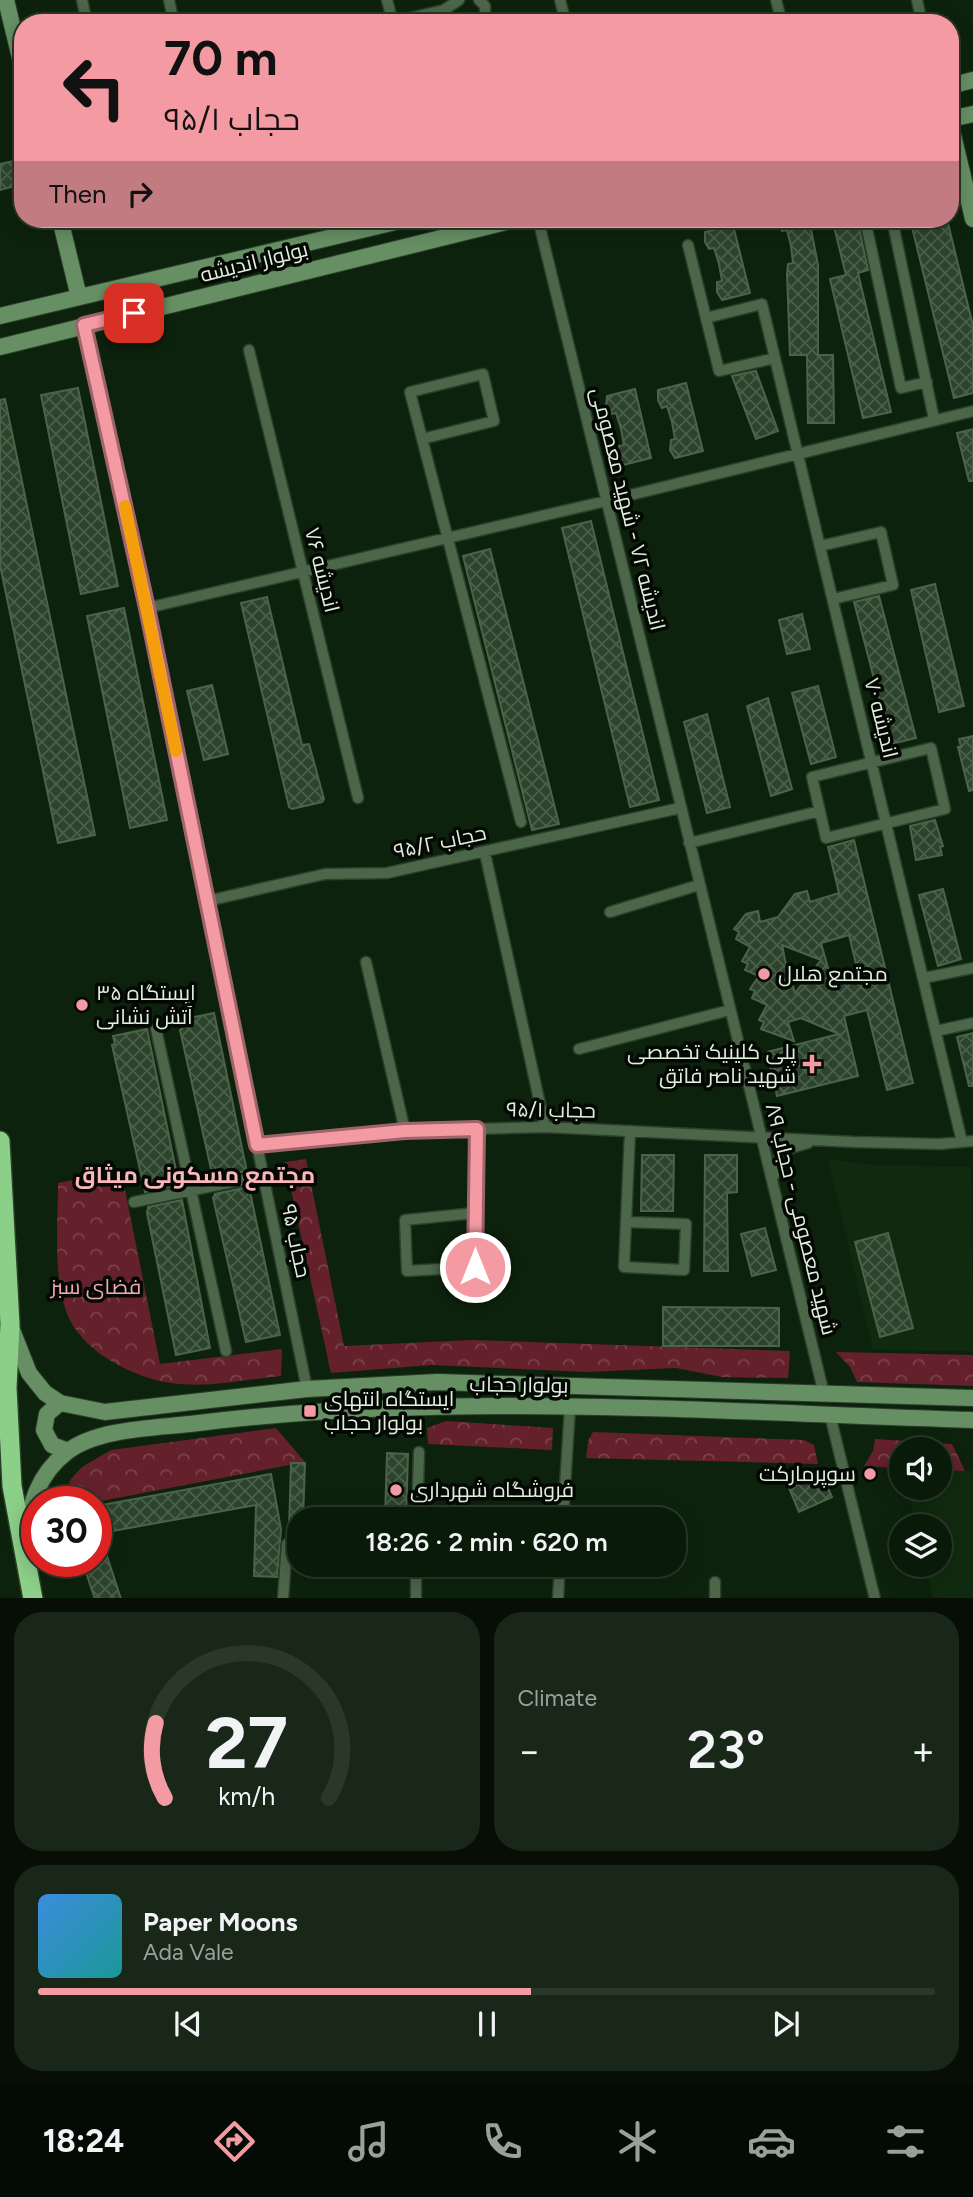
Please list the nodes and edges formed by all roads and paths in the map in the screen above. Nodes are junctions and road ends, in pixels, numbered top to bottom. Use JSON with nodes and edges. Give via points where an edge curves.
{"nodes":[{"id":1,"x":6,"y":0,"type":"edge"},
{"id":2,"x":459,"y":0,"type":"edge"},
{"id":3,"x":427,"y":14,"type":"edge"},
{"id":4,"x":14,"y":32,"type":"edge"},
{"id":5,"x":959,"y":159,"type":"edge"},
{"id":6,"x":973,"y":219,"type":"edge"},
{"id":7,"x":62,"y":228,"type":"edge"},
{"id":8,"x":371,"y":228,"type":"edge"},
{"id":9,"x":481,"y":228,"type":"edge"},
{"id":10,"x":540,"y":228,"type":"edge"},
{"id":11,"x":867,"y":228,"type":"edge"},
{"id":12,"x":894,"y":228,"type":"edge"},
{"id":13,"x":688,"y":245,"type":"dead end"},
{"id":14,"x":79,"y":298,"type":"junction"},
{"id":15,"x":0,"y":316,"type":"edge"},
{"id":16,"x":706,"y":318,"type":"junction"},
{"id":17,"x":84,"y":325,"type":"junction"},
{"id":18,"x":0,"y":347,"type":"edge"},
{"id":19,"x":249,"y":350,"type":"dead end"},
{"id":20,"x":775,"y":358,"type":"junction"},
{"id":21,"x":927,"y":382,"type":"junction"},
{"id":22,"x":973,"y":411,"type":"edge"},
{"id":23,"x":934,"y":419,"type":"junction"},
{"id":24,"x":422,"y":439,"type":"junction"},
{"id":25,"x":798,"y":454,"type":"junction"},
{"id":26,"x":606,"y":501,"type":"junction"},
{"id":27,"x":446,"y":539,"type":"junction"},
{"id":28,"x":820,"y":546,"type":"junction"},
{"id":29,"x":303,"y":572,"type":"junction"},
{"id":30,"x":833,"y":599,"type":"junction"},
{"id":31,"x":147,"y":608,"type":"junction"},
{"id":32,"x":872,"y":762,"type":"junction"},
{"id":33,"x":358,"y":798,"type":"dead end"},
{"id":34,"x":680,"y":808,"type":"junction"},
{"id":35,"x":820,"y":811,"type":"junction"},
{"id":36,"x":520,"y":822,"type":"dead end"},
{"id":37,"x":887,"y":823,"type":"junction"},
{"id":38,"x":689,"y":843,"type":"junction"},
{"id":39,"x":485,"y":853,"type":"junction"},
{"id":40,"x":699,"y":885,"type":"junction"},
{"id":41,"x":207,"y":901,"type":"junction"},
{"id":42,"x":610,"y":912,"type":"dead end"},
{"id":43,"x":366,"y":962,"type":"dead end"},
{"id":44,"x":973,"y":968,"type":"edge"},
{"id":45,"x":924,"y":978,"type":"junction"},
{"id":46,"x":730,"y":1010,"type":"junction"},
{"id":47,"x":973,"y":1023,"type":"edge"},
{"id":48,"x":156,"y":1030,"type":"dead end"},
{"id":49,"x":936,"y":1031,"type":"junction"},
{"id":50,"x":579,"y":1049,"type":"dead end"},
{"id":51,"x":545,"y":1127,"type":"junction"},
{"id":52,"x":477,"y":1129,"type":"junction"},
{"id":53,"x":405,"y":1131,"type":"junction"},
{"id":54,"x":630,"y":1131,"type":"junction"},
{"id":55,"x":761,"y":1135,"type":"junction"},
{"id":56,"x":822,"y":1140,"type":"junction"},
{"id":57,"x":0,"y":1141,"type":"edge"},
{"id":58,"x":968,"y":1141,"type":"edge"},
{"id":59,"x":257,"y":1145,"type":"junction"},
{"id":60,"x":263,"y":1176,"type":"junction"},
{"id":61,"x":774,"y":1188,"type":"junction"},
{"id":62,"x":191,"y":1190,"type":"junction"},
{"id":63,"x":134,"y":1202,"type":"dead end"},
{"id":64,"x":475,"y":1213,"type":"junction"},
{"id":65,"x":626,"y":1222,"type":"junction"},
{"id":66,"x":10,"y":1324,"type":"junction"},
{"id":67,"x":226,"y":1351,"type":"dead end"},
{"id":68,"x":307,"y":1389,"type":"junction"},
{"id":69,"x":824,"y":1394,"type":"junction"},
{"id":70,"x":973,"y":1398,"type":"edge"},
{"id":71,"x":60,"y":1403,"type":"junction"},
{"id":72,"x":570,"y":1407,"type":"junction"},
{"id":73,"x":830,"y":1415,"type":"junction"},
{"id":74,"x":973,"y":1420,"type":"edge"},
{"id":75,"x":68,"y":1451,"type":"junction"},
{"id":76,"x":419,"y":1452,"type":"dead end"},
{"id":77,"x":39,"y":1486,"type":"edge"},
{"id":78,"x":417,"y":1507,"type":"edge"},
{"id":79,"x":564,"y":1507,"type":"edge"},
{"id":80,"x":21,"y":1544,"type":"edge"},
{"id":81,"x":287,"y":1544,"type":"dead end"},
{"id":82,"x":28,"y":1577,"type":"edge"},
{"id":83,"x":416,"y":1577,"type":"edge"},
{"id":84,"x":559,"y":1577,"type":"edge"},
{"id":85,"x":716,"y":1582,"type":"dead end"},
{"id":86,"x":33,"y":1598,"type":"edge"},
{"id":87,"x":283,"y":1598,"type":"edge"},
{"id":88,"x":415,"y":1598,"type":"edge"},
{"id":89,"x":558,"y":1598,"type":"edge"},
{"id":90,"x":715,"y":1598,"type":"edge"},
{"id":91,"x":875,"y":1598,"type":"edge"}],
"edges":[{"from":1,"to":4,"type":"main road"},
{"from":2,"to":3,"type":"street"},
{"from":5,"to":6,"type":"main road"},
{"from":7,"to":14,"type":"main road"},
{"from":8,"to":14,"type":"main road","name":"بولوار اندیشه"},
{"from":9,"to":17,"type":"main road","name":"بولوار اندیشه"},
{"from":10,"to":26,"type":"street","name":"اندیشه ۷۲ - شهید معصومی"},
{"from":11,"to":21,"type":"street","via":[[901,388]]},
{"from":12,"to":21,"type":"street"},
{"from":13,"to":16,"type":"street"},
{"from":14,"to":15,"type":"main road","name":"بولوار اندیشه"},
{"from":16,"to":20,"type":"street","via":[[719,371]]},
{"from":16,"to":20,"type":"street","name":"اندیشه ۷۰","via":[[762,304]]},
{"from":17,"to":18,"type":"main road","name":"بولوار اندیشه"},
{"from":17,"to":31,"type":"street","name":"حجاب ۹۵"},
{"from":19,"to":29,"type":"street","name":"اندیشه ۷۶"},
{"from":20,"to":25,"type":"street","name":"اندیشه ۷۰"},
{"from":21,"to":23,"type":"street"},
{"from":22,"to":23,"type":"street"},
{"from":23,"to":25,"type":"street"},
{"from":24,"to":24,"type":"street","via":[[410,392],[483,374],[494,421]]},
{"from":24,"to":27,"type":"street"},
{"from":25,"to":26,"type":"street"},
{"from":25,"to":28,"type":"street","name":"اندیشه ۷۰"},
{"from":26,"to":27,"type":"street"},
{"from":26,"to":34,"type":"street","name":"اندیشه ۷۲ - شهید معصومی"},
{"from":27,"to":29,"type":"street"},
{"from":27,"to":36,"type":"street"},
{"from":28,"to":30,"type":"street","name":"اندیشه ۷۰"},
{"from":28,"to":30,"type":"street","via":[[881,532],[893,585]]},
{"from":29,"to":31,"type":"street"},
{"from":29,"to":33,"type":"street","name":"اندیشه ۷۶"},
{"from":30,"to":32,"type":"street","name":"اندیشه ۷۰"},
{"from":31,"to":41,"type":"street","name":"حجاب ۹۵"},
{"from":32,"to":35,"type":"street","via":[[812,777]]},
{"from":32,"to":37,"type":"street","name":"اندیشه ۷۰"},
{"from":32,"to":37,"type":"street","via":[[931,748],[945,809]]},
{"from":34,"to":38,"type":"street","name":"شهید معصومی - حجاب ۸۹"},
{"from":34,"to":39,"type":"street","name":"حجاب ۹۵/۲"},
{"from":35,"to":37,"type":"street","via":[[826,838]]},
{"from":35,"to":38,"type":"street"},
{"from":37,"to":45,"type":"street","name":"اندیشه ۷۰"},
{"from":38,"to":40,"type":"street","name":"شهید معصومی - حجاب ۸۹"},
{"from":39,"to":41,"type":"street","name":"حجاب ۹۵/۲","via":[[387,873],[325,874]]},
{"from":39,"to":51,"type":"street"},
{"from":40,"to":42,"type":"street"},
{"from":40,"to":46,"type":"street","name":"شهید معصومی - حجاب ۸۹"},
{"from":41,"to":59,"type":"street","name":"حجاب ۹۵"},
{"from":43,"to":53,"type":"street"},
{"from":44,"to":45,"type":"street"},
{"from":45,"to":49,"type":"street","name":"اندیشه ۷۰"},
{"from":46,"to":50,"type":"street"},
{"from":46,"to":55,"type":"street","name":"شهید معصومی - حجاب ۸۹"},
{"from":47,"to":49,"type":"street"},
{"from":48,"to":62,"type":"street"},
{"from":49,"to":58,"type":"street","name":"اندیشه ۷۰"},
{"from":51,"to":52,"type":"street","name":"حجاب ۹۵/۱"},
{"from":51,"to":54,"type":"street","name":"حجاب ۹۵/۱"},
{"from":52,"to":53,"type":"street","name":"حجاب ۹۵/۱"},
{"from":52,"to":64,"type":"street"},
{"from":53,"to":59,"type":"street","name":"حجاب ۹۵/۱"},
{"from":54,"to":55,"type":"street","name":"حجاب ۹۵/۱"},
{"from":54,"to":65,"type":"street"},
{"from":55,"to":56,"type":"street","name":"حجاب ۹۵/۱"},
{"from":55,"to":61,"type":"street","name":"شهید معصومی - حجاب ۸۹"},
{"from":56,"to":58,"type":"street"},
{"from":56,"to":61,"type":"street","via":[[781,1151]]},
{"from":57,"to":66,"type":"highway"},
{"from":59,"to":60,"type":"street","name":"حجاب ۹۵"},
{"from":60,"to":62,"type":"street"},
{"from":60,"to":68,"type":"street","name":"حجاب ۹۵"},
{"from":61,"to":69,"type":"street","name":"شهید معصومی - حجاب ۸۹"},
{"from":62,"to":63,"type":"street"},
{"from":62,"to":67,"type":"street"},
{"from":64,"to":64,"type":"street","via":[[475,1267],[407,1271],[405,1220]]},
{"from":65,"to":65,"type":"street","via":[[624,1267],[684,1270],[686,1224]]},
{"from":66,"to":71,"type":"main road","via":[[29,1373]]},
{"from":66,"to":80,"type":"highway","via":[[7,1388],[12,1486]]},
{"from":68,"to":69,"type":"main road","name":"بولوار حجاب","via":[[437,1382]]},
{"from":68,"to":71,"type":"main road","name":"بولوار حجاب","via":[[105,1412]]},
{"from":69,"to":70,"type":"main road","name":"بولوار حجاب"},
{"from":69,"to":73,"type":"main road"},
{"from":71,"to":75,"type":"main road","via":[[47,1413],[44,1430],[52,1445]]},
{"from":72,"to":73,"type":"main road","name":"بولوار حجاب"},
{"from":72,"to":75,"type":"main road","name":"بولوار حجاب","via":[[440,1405],[270,1414],[110,1434]]},
{"from":72,"to":79,"type":"street"},
{"from":73,"to":74,"type":"main road","name":"بولوار حجاب"},
{"from":73,"to":91,"type":"street"},
{"from":75,"to":77,"type":"main road","name":"بولوار حجاب"},
{"from":76,"to":78,"type":"street"},
{"from":81,"to":87,"type":"street"},
{"from":82,"to":86,"type":"highway"},
{"from":83,"to":88,"type":"street"},
{"from":84,"to":89,"type":"street"},
{"from":85,"to":90,"type":"street"}]}
